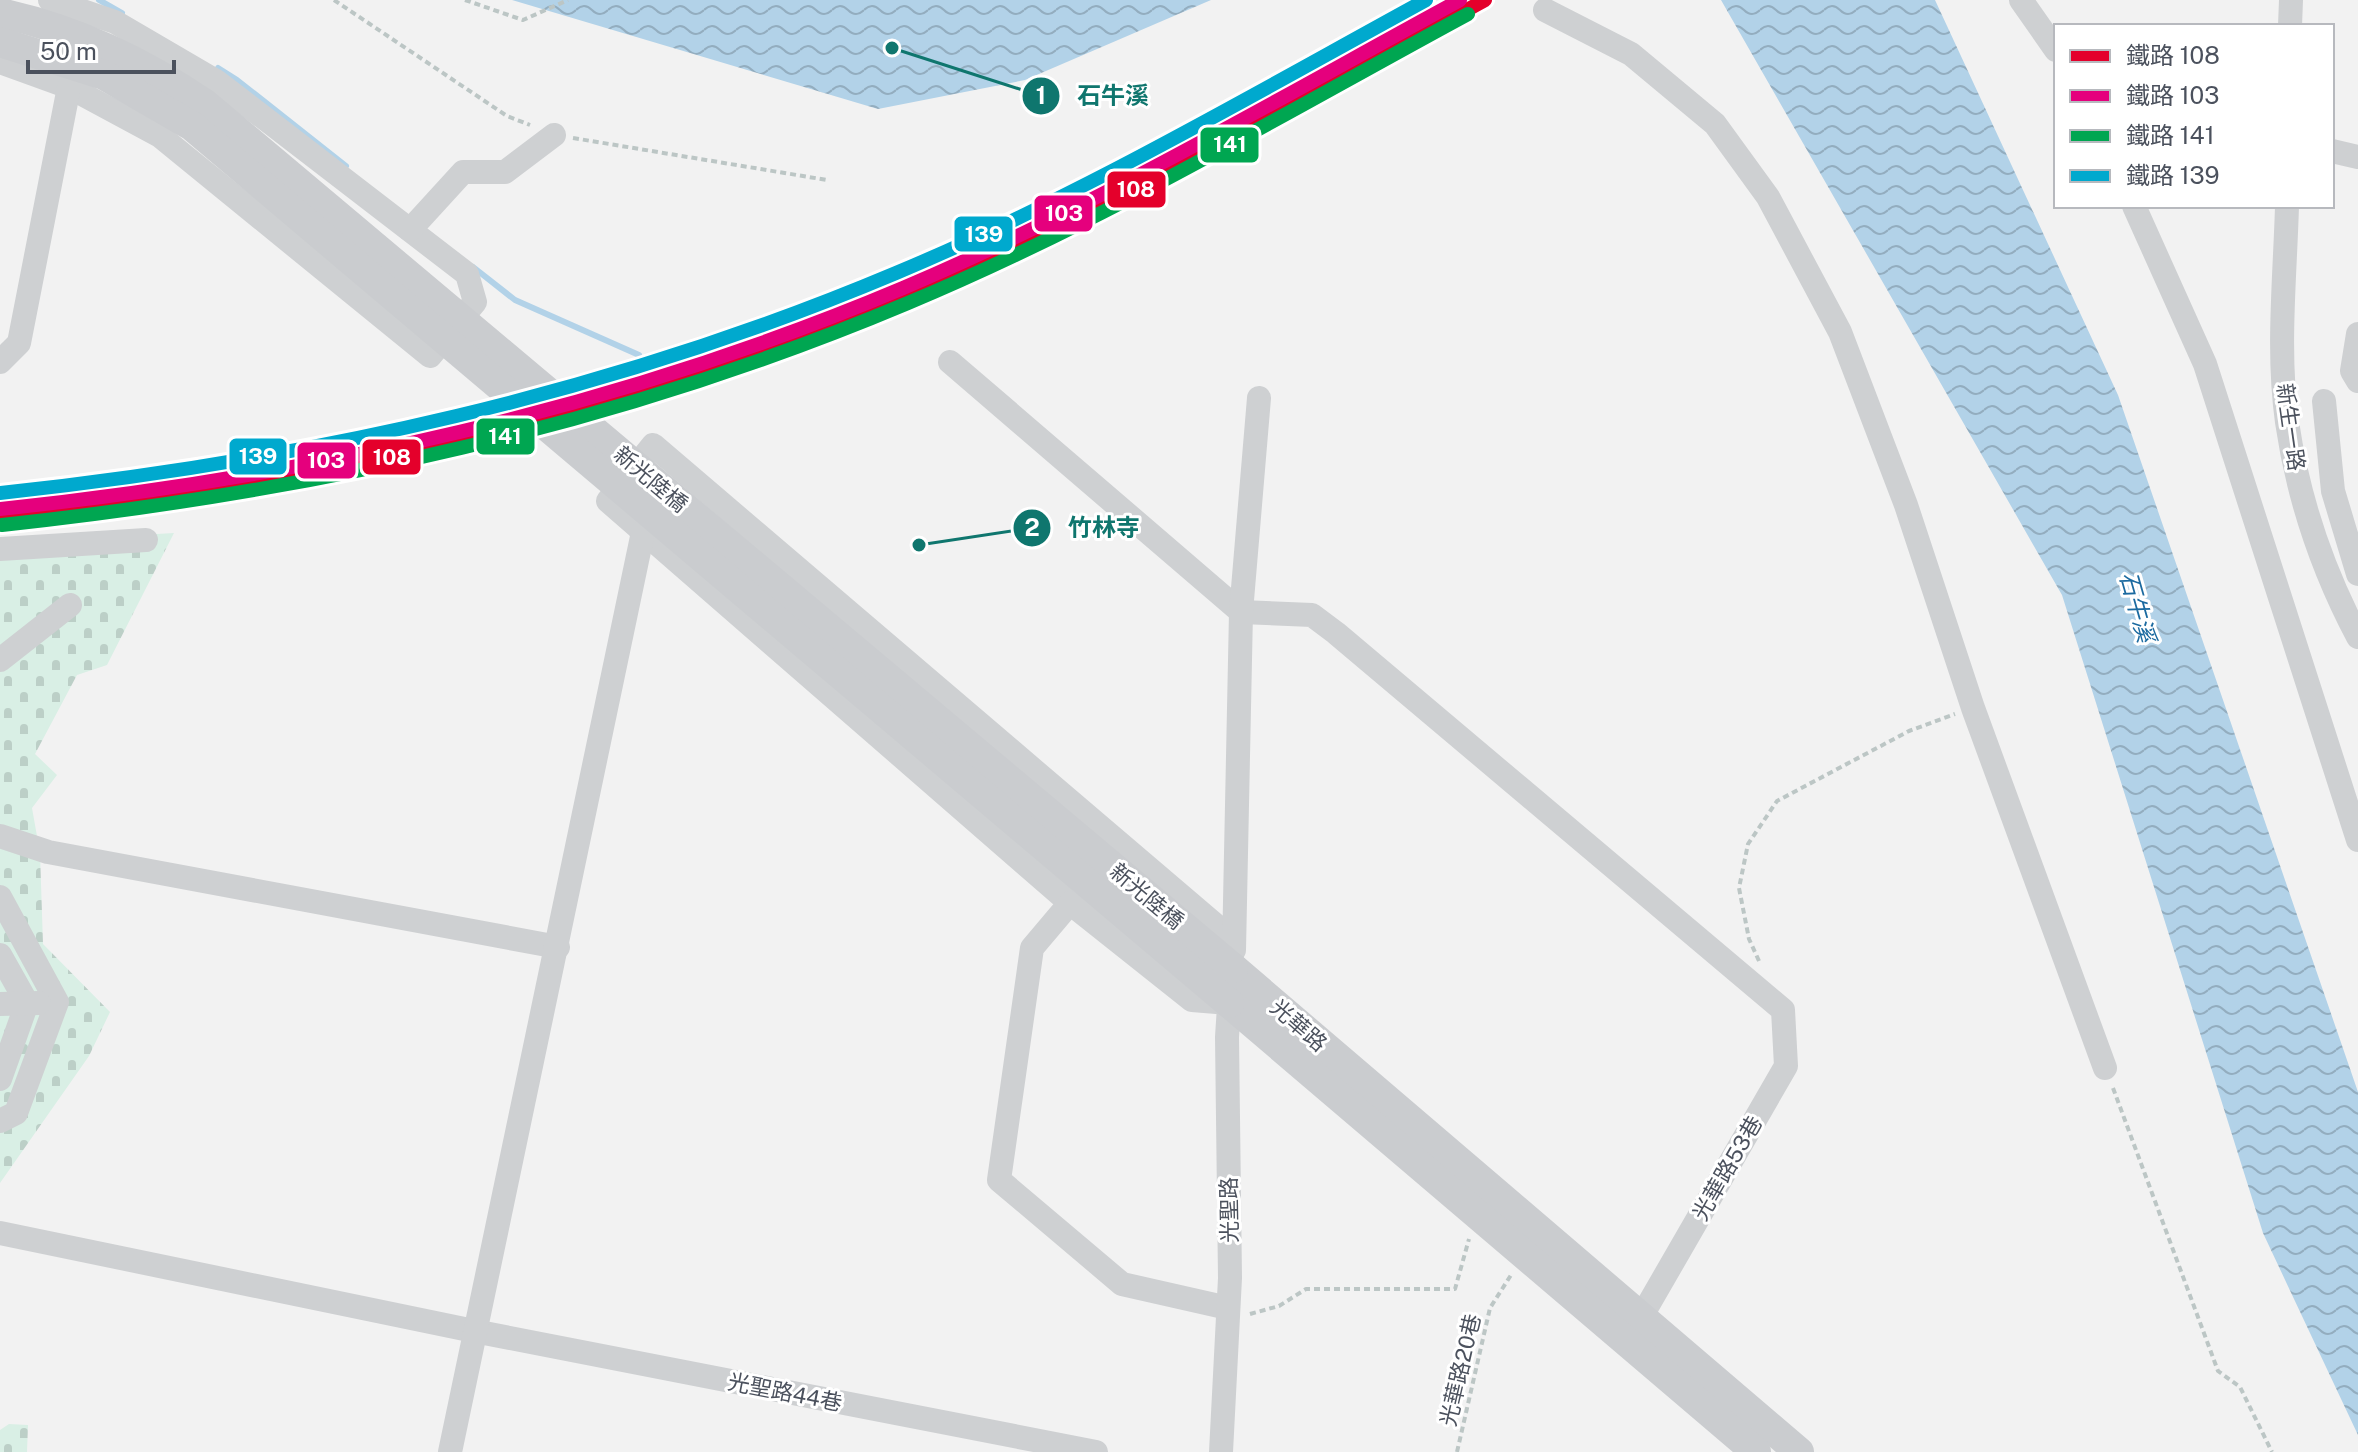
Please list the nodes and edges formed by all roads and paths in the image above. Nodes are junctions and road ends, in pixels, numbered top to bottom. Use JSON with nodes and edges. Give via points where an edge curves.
{"nodes":[{"id":1,"x":50,"y":0,"type":"edge"},
{"id":2,"x":334,"y":0,"type":"edge"},
{"id":3,"x":465,"y":0,"type":"edge"},
{"id":4,"x":568,"y":0,"type":"edge"},
{"id":5,"x":2021,"y":0,"type":"edge"},
{"id":6,"x":2291,"y":0,"type":"edge"},
{"id":7,"x":1545,"y":10,"type":"dead end"},
{"id":8,"x":0,"y":13,"type":"edge"},
{"id":9,"x":2290,"y":24,"type":"edge"},
{"id":10,"x":0,"y":42,"type":"edge"},
{"id":11,"x":2054,"y":47,"type":"edge"},
{"id":12,"x":0,"y":62,"type":"edge"},
{"id":13,"x":69,"y":87,"type":"junction"},
{"id":14,"x":554,"y":135,"type":"junction"},
{"id":15,"x":2334,"y":151,"type":"edge"},
{"id":16,"x":2358,"y":157,"type":"edge"},
{"id":17,"x":827,"y":180,"type":"dead end"},
{"id":18,"x":2135,"y":208,"type":"edge"},
{"id":19,"x":2287,"y":208,"type":"edge"},
{"id":20,"x":410,"y":230,"type":"junction"},
{"id":21,"x":2358,"y":334,"type":"edge"},
{"id":22,"x":0,"y":362,"type":"edge"},
{"id":23,"x":950,"y":362,"type":"dead end"},
{"id":24,"x":2358,"y":381,"type":"edge"},
{"id":25,"x":1259,"y":398,"type":"dead end"},
{"id":26,"x":2324,"y":401,"type":"dead end"},
{"id":27,"x":643,"y":532,"type":"junction"},
{"id":28,"x":146,"y":540,"type":"dead end"},
{"id":29,"x":2352,"y":542,"type":"edge"},
{"id":30,"x":0,"y":549,"type":"edge"},
{"id":31,"x":2358,"y":574,"type":"edge"},
{"id":32,"x":70,"y":605,"type":"dead end"},
{"id":33,"x":1241,"y":612,"type":"junction"},
{"id":34,"x":2358,"y":637,"type":"edge"},
{"id":35,"x":0,"y":660,"type":"edge"},
{"id":36,"x":1973,"y":708,"type":"junction"},
{"id":37,"x":0,"y":836,"type":"edge"},
{"id":38,"x":2358,"y":840,"type":"edge"},
{"id":39,"x":0,"y":897,"type":"edge"},
{"id":40,"x":1070,"y":903,"type":"junction"},
{"id":41,"x":558,"y":947,"type":"junction"},
{"id":42,"x":0,"y":955,"type":"edge"},
{"id":43,"x":1234,"y":955,"type":"junction"},
{"id":44,"x":1763,"y":967,"type":"dead end"},
{"id":45,"x":57,"y":1002,"type":"junction"},
{"id":46,"x":27,"y":1003,"type":"junction"},
{"id":47,"x":1229,"y":1003,"type":"junction"},
{"id":48,"x":0,"y":1004,"type":"edge"},
{"id":49,"x":2105,"y":1068,"type":"joint"},
{"id":50,"x":0,"y":1079,"type":"edge"},
{"id":51,"x":5,"y":1112,"type":"edge"},
{"id":52,"x":1475,"y":1214,"type":"junction"},
{"id":53,"x":0,"y":1233,"type":"edge"},
{"id":54,"x":1524,"y":1256,"type":"junction"},
{"id":55,"x":1579,"y":1283,"type":"junction"},
{"id":56,"x":1228,"y":1314,"type":"junction"},
{"id":57,"x":1640,"y":1319,"type":"junction"},
{"id":58,"x":474,"y":1331,"type":"junction"},
{"id":59,"x":1776,"y":1448,"type":"edge"},
{"id":60,"x":450,"y":1452,"type":"edge"},
{"id":61,"x":1096,"y":1452,"type":"edge"},
{"id":62,"x":1221,"y":1452,"type":"edge"},
{"id":63,"x":1457,"y":1452,"type":"edge"},
{"id":64,"x":2272,"y":1452,"type":"edge"}],
"edges":[{"from":1,"to":20,"type":"street","via":[[115,22],[216,81]]},
{"from":2,"to":14,"type":"path","via":[[507,116]]},
{"from":3,"to":4,"type":"path","via":[[523,20]]},
{"from":5,"to":11,"type":"street"},
{"from":6,"to":9,"type":"street"},
{"from":7,"to":36,"type":"street","via":[[1631,54],[1715,124],[1768,197],[1840,332],[1906,505]]},
{"from":8,"to":43,"type":"main road","name":"新光陸橋","bridge":true,"via":[[111,50],[205,104]]},
{"from":10,"to":47,"type":"main road","name":"新光陸橋","bridge":true,"via":[[104,75],[192,126]]},
{"from":12,"to":13,"type":"street"},
{"from":13,"to":20,"type":"street","via":[[160,136],[430,356],[475,302],[467,274]]},
{"from":13,"to":22,"type":"street","via":[[19,343]]},
{"from":14,"to":17,"type":"path"},
{"from":14,"to":20,"type":"street","via":[[505,172],[463,172]]},
{"from":15,"to":16,"type":"street"},
{"from":18,"to":38,"type":"street","via":[[2205,364]]},
{"from":19,"to":34,"type":"street","name":"新生一路","via":[[2287,420],[2313,535]]},
{"from":21,"to":24,"type":"street","via":[[2352,371]]},
{"from":23,"to":33,"type":"street"},
{"from":25,"to":33,"type":"street"},
{"from":26,"to":29,"type":"street","via":[[2333,491]]},
{"from":27,"to":40,"type":"street"},
{"from":27,"to":41,"type":"street"},
{"from":27,"to":43,"type":"street","via":[[608,501],[653,445]]},
{"from":28,"to":30,"type":"street"},
{"from":29,"to":31,"type":"street"},
{"from":32,"to":35,"type":"street"},
{"from":33,"to":43,"type":"street"},
{"from":33,"to":57,"type":"street","name":"光華路53巷","via":[[1312,615],[1783,1010],[1786,1066]]},
{"from":36,"to":44,"type":"path","via":[[1909,731],[1777,801],[1748,844],[1739,888],[1749,939]]},
{"from":36,"to":49,"type":"street"},
{"from":37,"to":41,"type":"street","via":[[48,852]]},
{"from":39,"to":45,"type":"street"},
{"from":40,"to":47,"type":"street","via":[[1192,1000]]},
{"from":40,"to":56,"type":"street","via":[[1032,948],[999,1180],[1122,1284]]},
{"from":41,"to":58,"type":"street"},
{"from":42,"to":46,"type":"street"},
{"from":43,"to":47,"type":"street","name":"光聖路"},
{"from":43,"to":55,"type":"main road","name":"光華路"},
{"from":45,"to":46,"type":"street"},
{"from":45,"to":51,"type":"street"},
{"from":46,"to":48,"type":"street"},
{"from":46,"to":50,"type":"street"},
{"from":47,"to":52,"type":"main road","name":"光華路"},
{"from":47,"to":56,"type":"street","name":"光聖路"},
{"from":49,"to":64,"type":"path","via":[[2218,1371],[2240,1387]]},
{"from":52,"to":54,"type":"main road","name":"光華路"},
{"from":52,"to":56,"type":"path","via":[[1455,1289],[1306,1289],[1279,1306]]},
{"from":53,"to":58,"type":"street","name":"光聖路44巷"},
{"from":54,"to":55,"type":"main road","name":"光華路"},
{"from":54,"to":63,"type":"path","name":"光華路20巷","via":[[1490,1308]]},
{"from":55,"to":57,"type":"main road","name":"光華路"},
{"from":55,"to":59,"type":"main road","name":"光華路"},
{"from":56,"to":62,"type":"street","name":"光聖路"},
{"from":57,"to":59,"type":"main road","name":"光華路"},
{"from":58,"to":60,"type":"street"},
{"from":58,"to":61,"type":"street","name":"光聖路44巷"}]}
